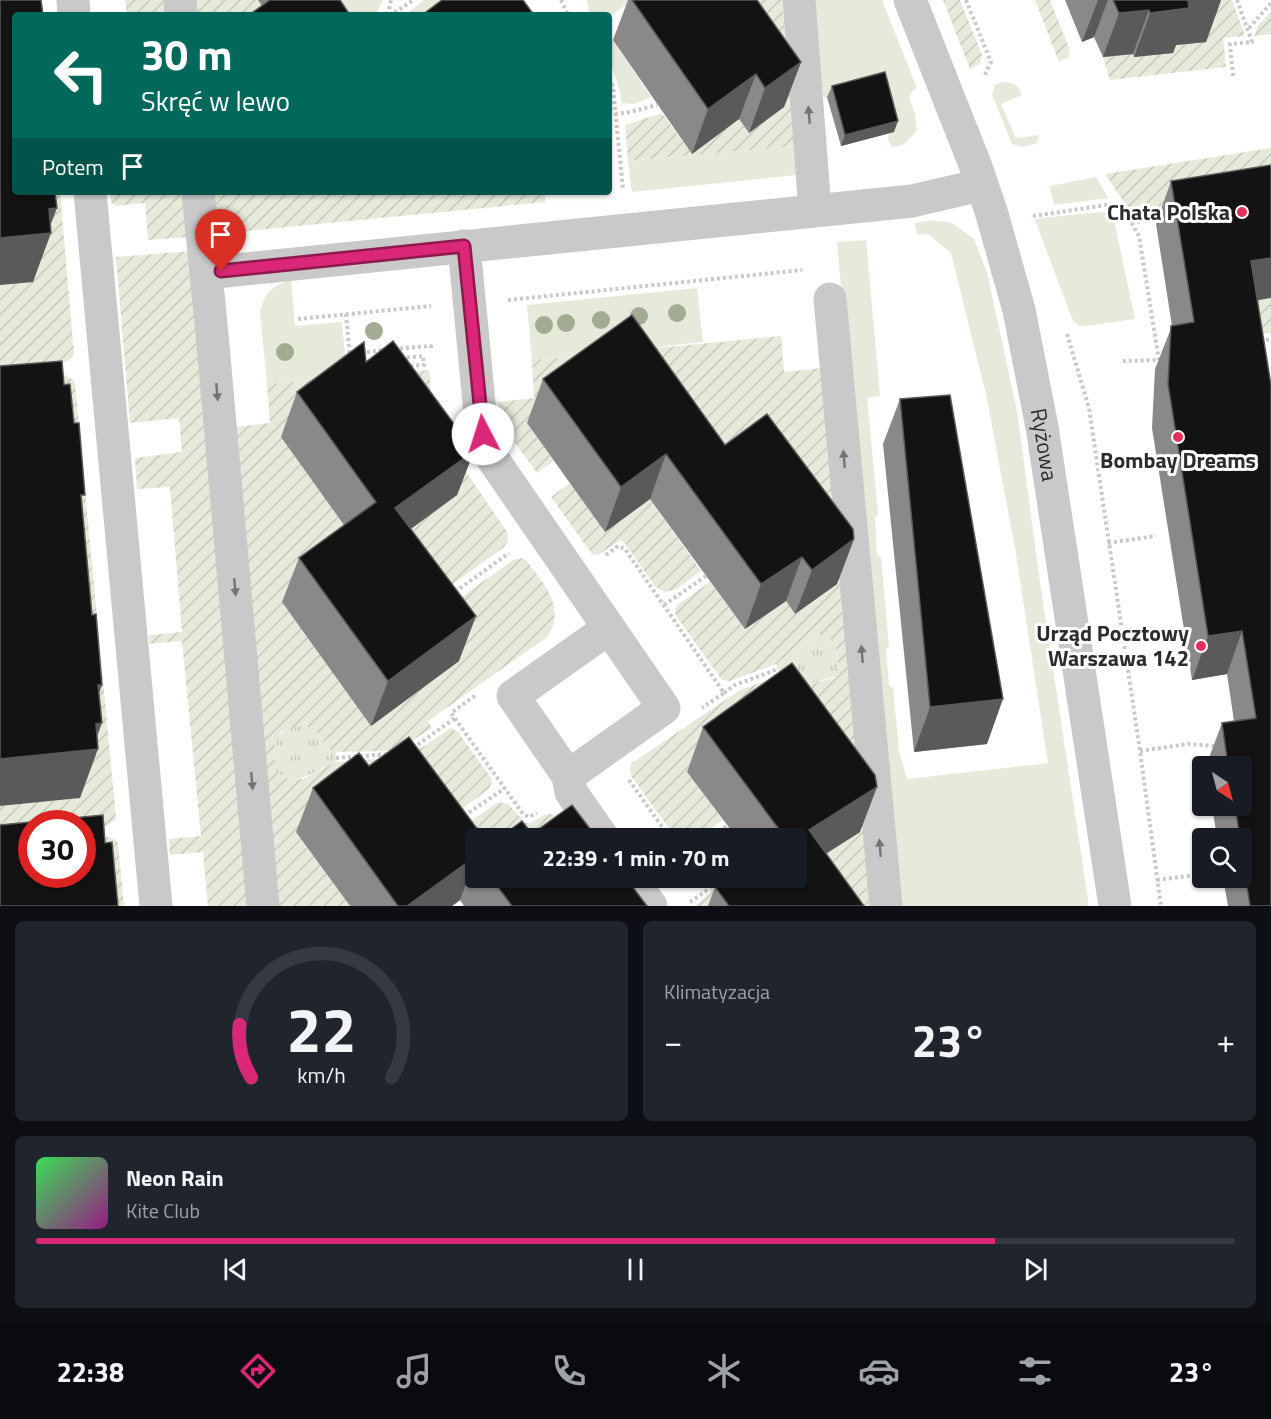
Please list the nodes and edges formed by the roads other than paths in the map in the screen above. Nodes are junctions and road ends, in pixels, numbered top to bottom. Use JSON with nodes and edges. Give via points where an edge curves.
{"nodes":[{"id":1,"x":799,"y":0,"type":"edge"},
{"id":2,"x":910,"y":0,"type":"edge"},
{"id":3,"x":981,"y":185,"type":"junction"},
{"id":4,"x":90,"y":195,"type":"edge"},
{"id":5,"x":198,"y":195,"type":"edge"},
{"id":6,"x":815,"y":210,"type":"junction"},
{"id":7,"x":464,"y":246,"type":"junction"},
{"id":8,"x":205,"y":257,"type":"junction"},
{"id":9,"x":830,"y":299,"type":"road end"},
{"id":10,"x":609,"y":628,"type":"junction"},
{"id":11,"x":568,"y":776,"type":"junction"},
{"id":12,"x":596,"y":828,"type":"edge"},
{"id":13,"x":638,"y":888,"type":"edge"},
{"id":14,"x":156,"y":906,"type":"edge"},
{"id":15,"x":263,"y":906,"type":"edge"},
{"id":16,"x":651,"y":906,"type":"edge"},
{"id":17,"x":886,"y":906,"type":"edge"},
{"id":18,"x":1115,"y":906,"type":"edge"}],
"edges":[{"from":6,"to":1,"type":"street","one_way":true},
{"from":2,"to":3,"type":"street","name":"Ryżowa"},
{"from":3,"to":6,"type":"street","via":[[912,201]]},
{"from":3,"to":18,"type":"street","name":"Ryżowa","via":[[1019,310],[1042,427]]},
{"from":4,"to":14,"type":"street"},
{"from":5,"to":8,"type":"street"},
{"from":6,"to":7,"type":"street"},
{"from":7,"to":8,"type":"street"},
{"from":7,"to":10,"type":"street","via":[[488,452]]},
{"from":8,"to":15,"type":"street","one_way":true},
{"from":17,"to":9,"type":"street","one_way":true},
{"from":10,"to":11,"type":"street","via":[[513,696]]},
{"from":10,"to":11,"type":"street","via":[[664,708]]},
{"from":11,"to":12,"type":"street","via":[[571,792]]},
{"from":13,"to":16,"type":"street"}]}
